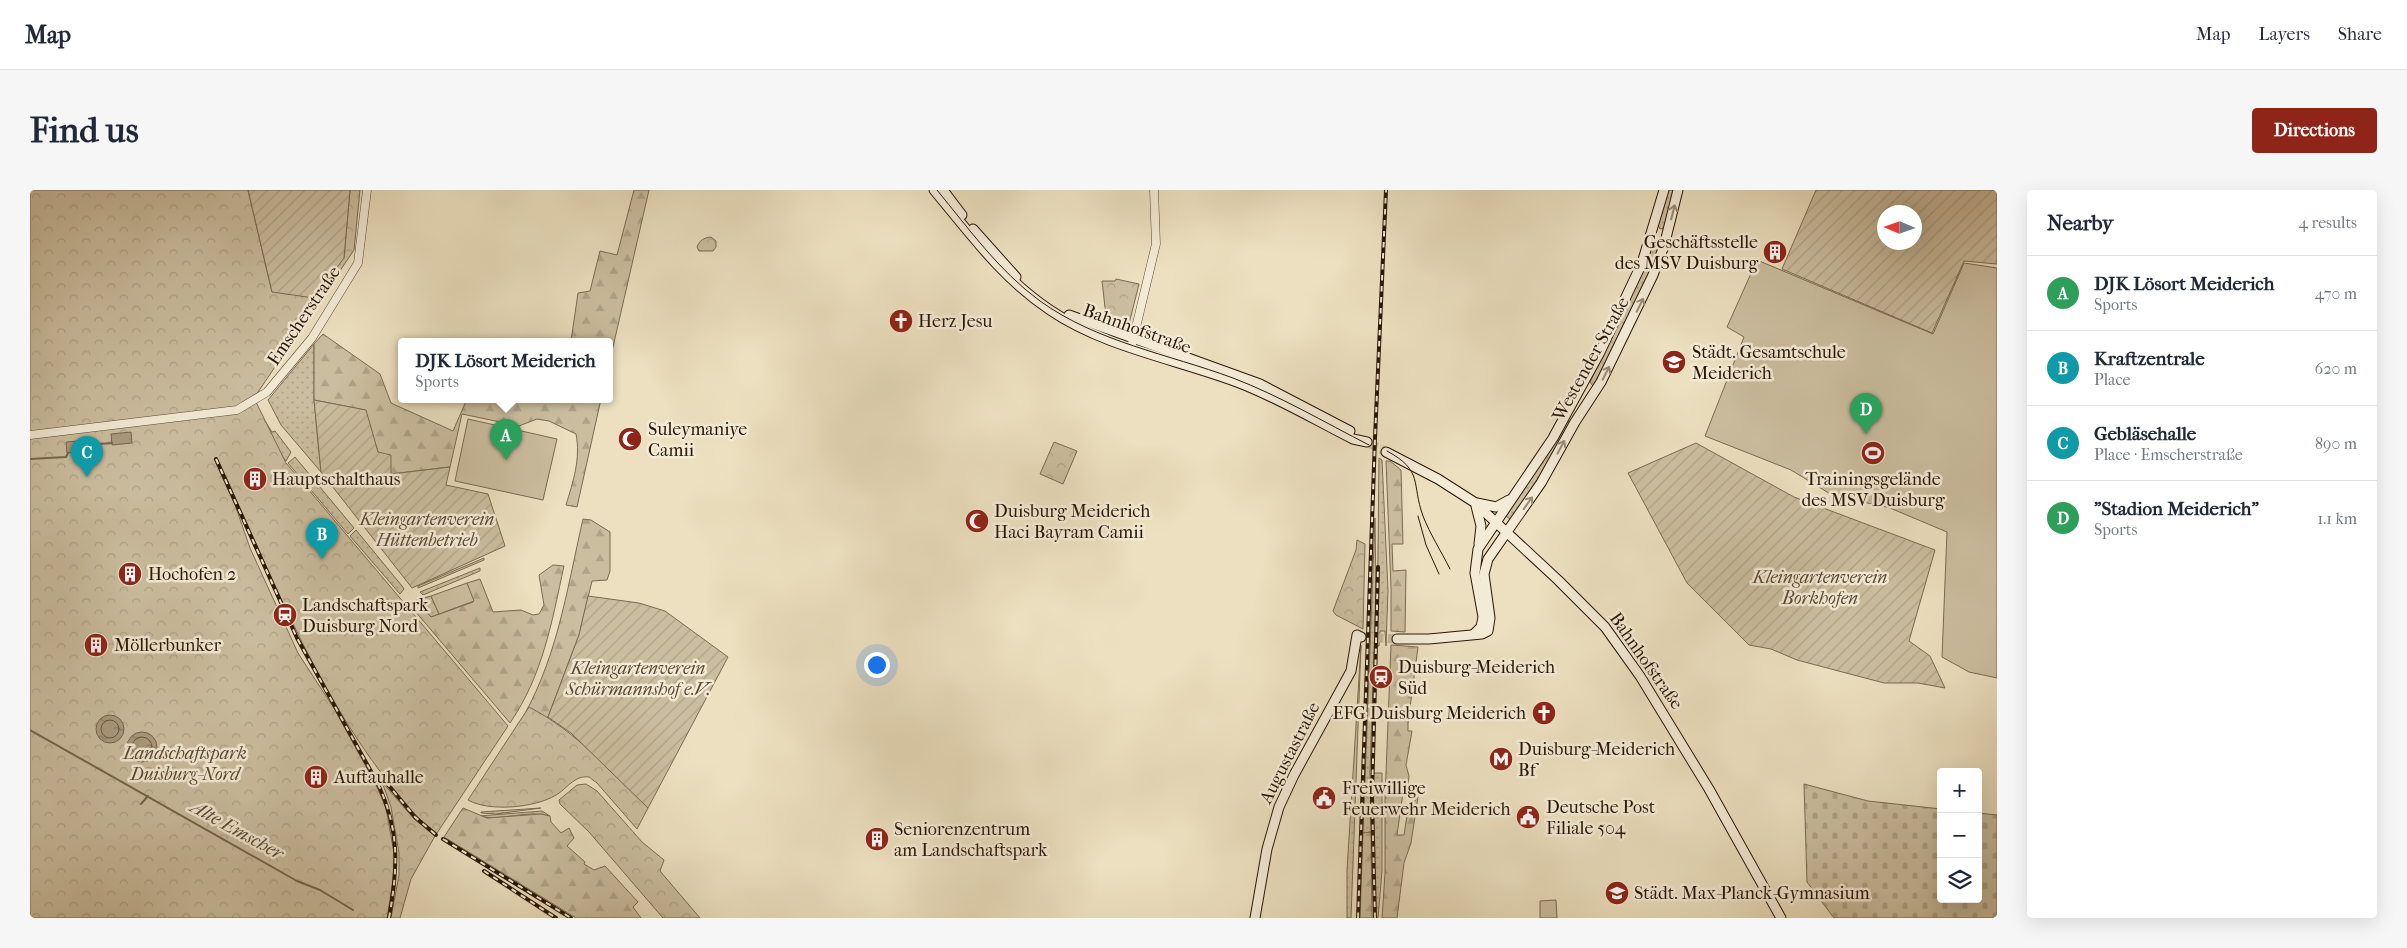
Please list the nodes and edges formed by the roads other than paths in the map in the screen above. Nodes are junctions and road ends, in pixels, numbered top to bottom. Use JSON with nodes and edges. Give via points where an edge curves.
{"nodes":[{"id":1,"x":367,"y":190,"type":"edge"},
{"id":2,"x":934,"y":190,"type":"edge"},
{"id":3,"x":943,"y":190,"type":"edge"},
{"id":4,"x":1154,"y":190,"type":"edge"},
{"id":5,"x":1664,"y":190,"type":"edge"},
{"id":6,"x":1678,"y":190,"type":"edge"},
{"id":7,"x":1654,"y":227,"type":"junction"},
{"id":8,"x":1668,"y":234,"type":"junction"},
{"id":9,"x":1133,"y":342,"type":"junction"},
{"id":10,"x":30,"y":436,"type":"edge"},
{"id":11,"x":1386,"y":452,"type":"tunnel mouth"},
{"id":12,"x":1513,"y":498,"type":"junction"},
{"id":13,"x":1474,"y":502,"type":"junction"},
{"id":14,"x":1496,"y":522,"type":"junction"},
{"id":15,"x":1506,"y":531,"type":"junction"},
{"id":16,"x":1478,"y":549,"type":"junction"},
{"id":17,"x":1474,"y":634,"type":"junction"},
{"id":18,"x":1359,"y":636,"type":"dead end"},
{"id":19,"x":1397,"y":639,"type":"tunnel mouth"},
{"id":20,"x":1255,"y":918,"type":"edge"},
{"id":21,"x":1781,"y":918,"type":"edge"}],
"edges":[{"from":1,"to":10,"type":"street","name":"Emscherstraße","via":[[358,263],[312,338],[267,392],[237,410]]},
{"from":2,"to":9,"type":"main road","name":"Bahnhofstraße","via":[[1014,283],[1068,321],[1114,341],[1242,384],[1353,439],[1368,443],[1260,384],[1203,362]]},
{"from":3,"to":9,"type":"main road","name":"Bahnhofstraße","via":[[1018,279],[1056,308]]},
{"from":4,"to":9,"type":"street","via":[[1156,244]]},
{"from":5,"to":7,"type":"main road","name":"Westender Straße"},
{"from":8,"to":6,"type":"main road","name":"Westender Straße","one_way":true},
{"from":7,"to":8,"type":"main road","via":[[1659,233]]},
{"from":7,"to":12,"type":"main road","name":"Westender Straße","via":[[1639,270],[1600,352],[1553,438]]},
{"from":15,"to":8,"type":"main road","name":"Westender Straße","one_way":true,"via":[[1541,483],[1601,382],[1650,284]]},
{"from":11,"to":13,"type":"main road","name":"Bahnhofstraße"},
{"from":12,"to":13,"type":"main road","via":[[1496,507]]},
{"from":12,"to":14,"type":"main road","name":"Westender Straße"},
{"from":13,"to":14,"type":"main road","name":"Bahnhofstraße"},
{"from":13,"to":16,"type":"main road","via":[[1481,526]]},
{"from":14,"to":15,"type":"main road","name":"Bahnhofstraße"},
{"from":14,"to":16,"type":"main road","name":"Westender Straße"},
{"from":15,"to":17,"type":"main road","name":"Westender Straße","via":[[1490,554],[1484,574],[1490,618],[1488,631]]},
{"from":15,"to":21,"type":"main road","name":"Bahnhofstraße","via":[[1587,607],[1626,655],[1719,805]]},
{"from":16,"to":17,"type":"main road","via":[[1476,573],[1483,617],[1481,627]]},
{"from":17,"to":19,"type":"main road"},
{"from":18,"to":20,"type":"main road","name":"Augustastraße","via":[[1351,672],[1279,807],[1267,849]]}]}
